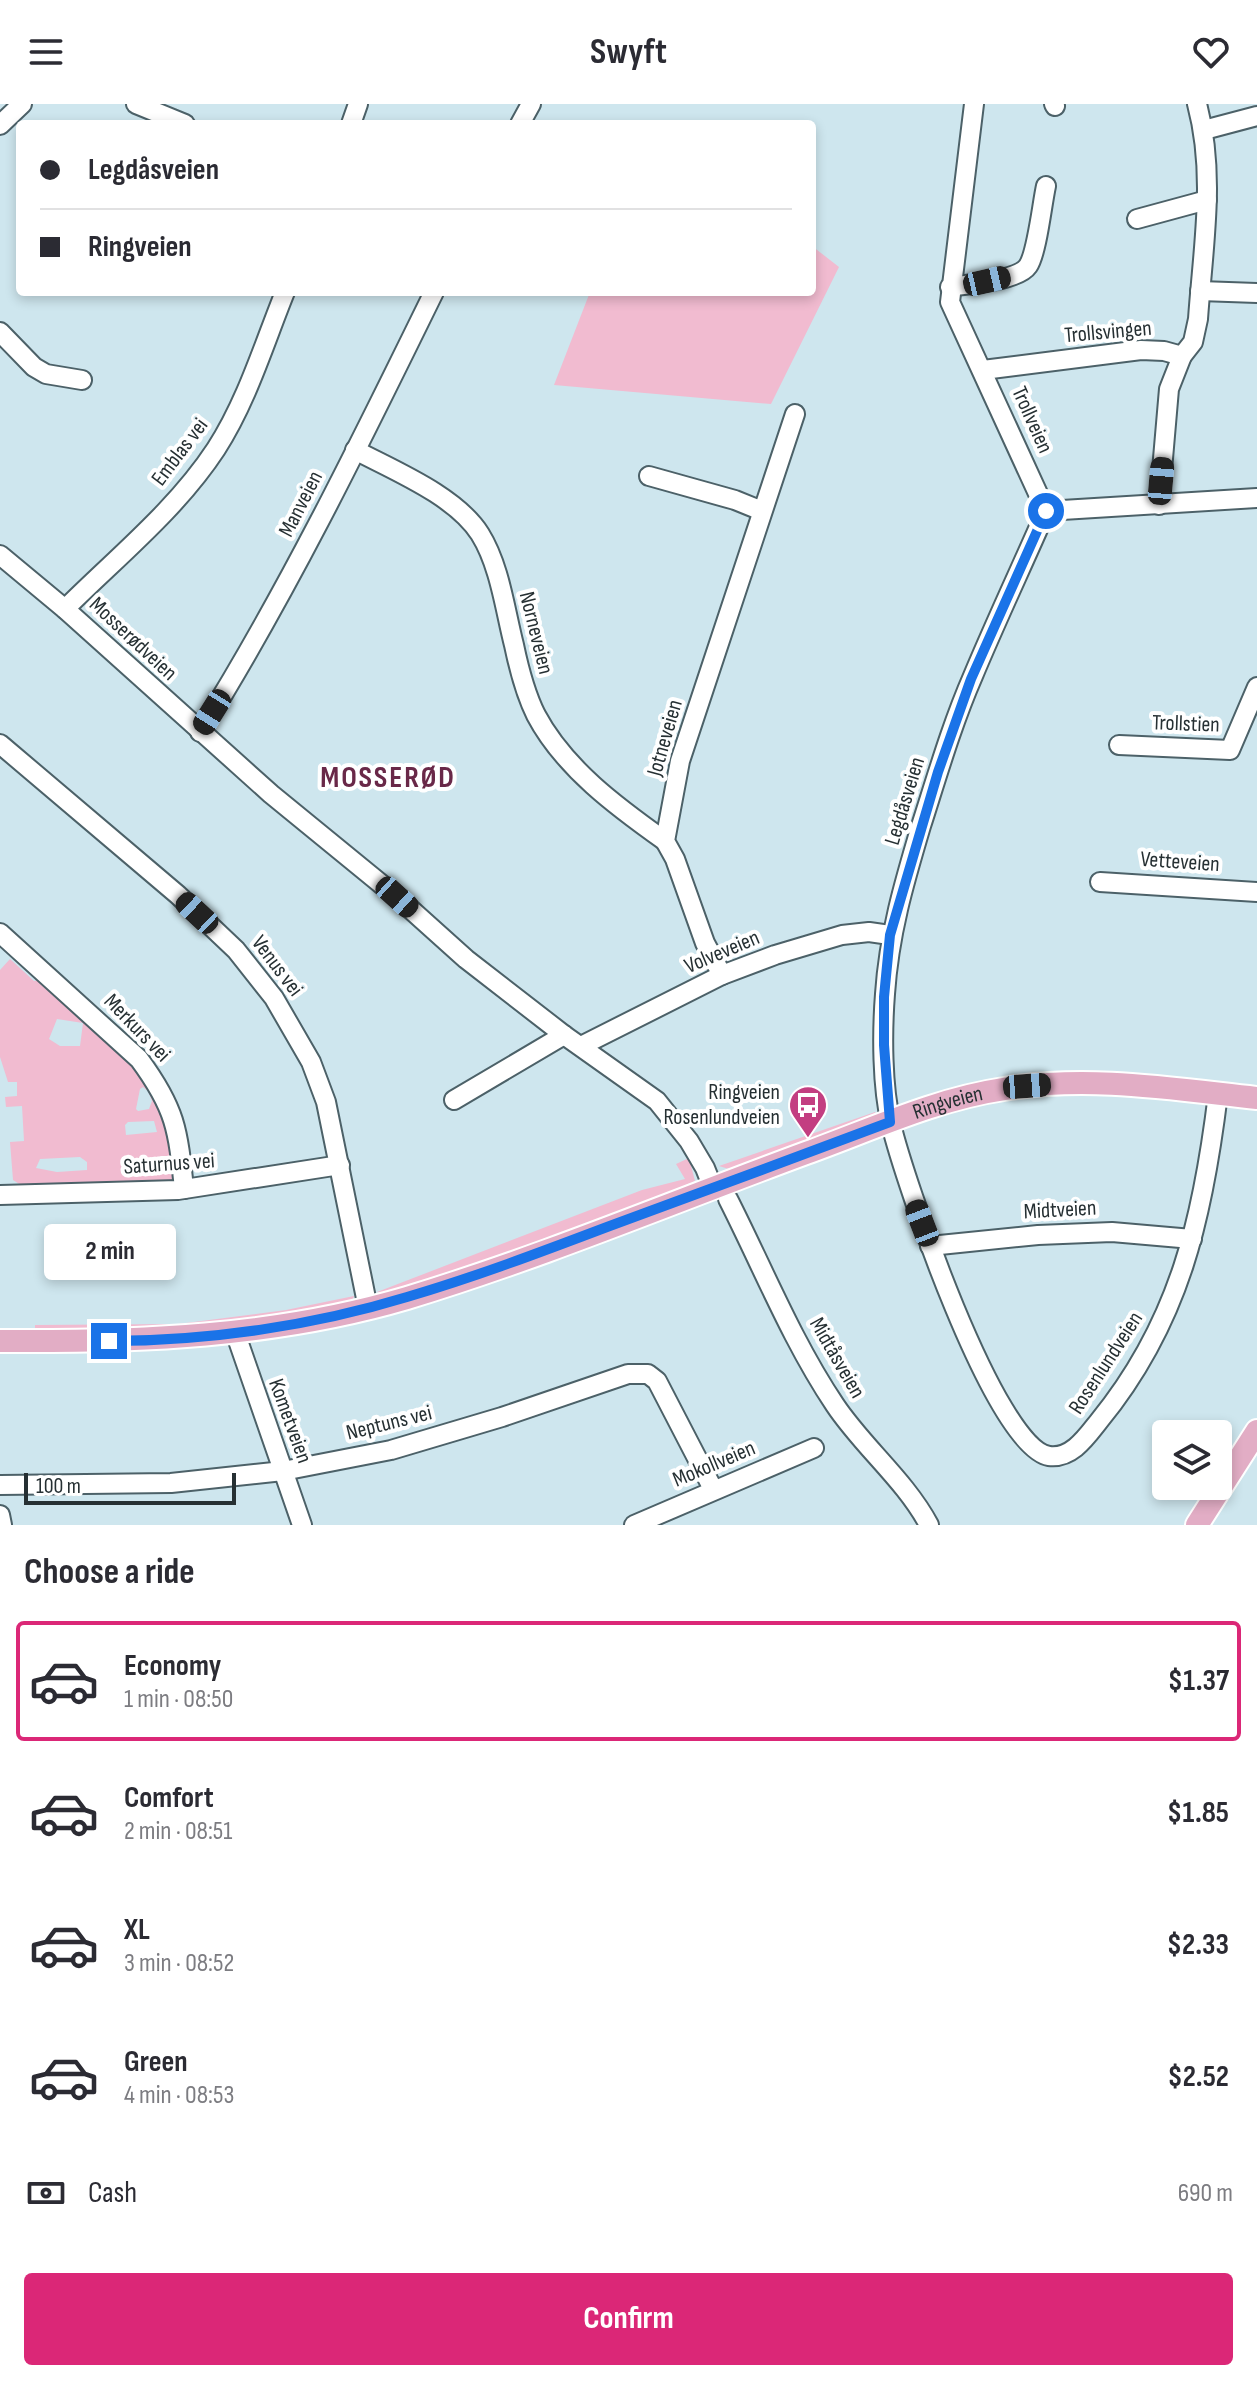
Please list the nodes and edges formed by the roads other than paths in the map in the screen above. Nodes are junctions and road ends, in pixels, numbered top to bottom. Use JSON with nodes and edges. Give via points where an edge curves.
{"nodes":[{"id":1,"x":22,"y":104,"type":"edge"},
{"id":2,"x":136,"y":104,"type":"edge"},
{"id":3,"x":974,"y":104,"type":"edge"},
{"id":4,"x":1197,"y":104,"type":"edge"},
{"id":5,"x":1257,"y":116,"type":"edge"},
{"id":6,"x":175,"y":120,"type":"edge"},
{"id":7,"x":0,"y":125,"type":"edge"},
{"id":8,"x":1204,"y":130,"type":"junction"},
{"id":9,"x":1046,"y":186,"type":"dead end"},
{"id":10,"x":1207,"y":200,"type":"junction"},
{"id":11,"x":1137,"y":219,"type":"dead end"},
{"id":12,"x":950,"y":287,"type":"junction"},
{"id":13,"x":1200,"y":291,"type":"junction"},
{"id":14,"x":1257,"y":293,"type":"edge"},
{"id":15,"x":283,"y":296,"type":"edge"},
{"id":16,"x":432,"y":296,"type":"edge"},
{"id":17,"x":0,"y":332,"type":"edge"},
{"id":18,"x":1182,"y":356,"type":"junction"},
{"id":19,"x":983,"y":370,"type":"junction"},
{"id":20,"x":82,"y":380,"type":"dead end"},
{"id":21,"x":795,"y":414,"type":"dead end"},
{"id":22,"x":355,"y":450,"type":"junction"},
{"id":23,"x":649,"y":476,"type":"dead end"},
{"id":24,"x":1257,"y":498,"type":"edge"},
{"id":25,"x":1159,"y":505,"type":"junction"},
{"id":26,"x":762,"y":511,"type":"junction"},
{"id":27,"x":1046,"y":511,"type":"junction"},
{"id":28,"x":0,"y":555,"type":"edge"},
{"id":29,"x":65,"y":609,"type":"junction"},
{"id":30,"x":1257,"y":687,"type":"edge"},
{"id":31,"x":200,"y":732,"type":"junction"},
{"id":32,"x":0,"y":744,"type":"edge"},
{"id":33,"x":1119,"y":745,"type":"dead end"},
{"id":34,"x":665,"y":841,"type":"junction"},
{"id":35,"x":1100,"y":882,"type":"dead end"},
{"id":36,"x":1257,"y":892,"type":"edge"},
{"id":37,"x":0,"y":933,"type":"edge"},
{"id":38,"x":890,"y":935,"type":"junction"},
{"id":39,"x":722,"y":975,"type":"junction"},
{"id":40,"x":564,"y":1035,"type":"junction"},
{"id":41,"x":581,"y":1046,"type":"junction"},
{"id":42,"x":1218,"y":1094,"type":"junction"},
{"id":43,"x":1257,"y":1098,"type":"edge"},
{"id":44,"x":454,"y":1100,"type":"dead end"},
{"id":45,"x":890,"y":1122,"type":"junction"},
{"id":46,"x":340,"y":1165,"type":"junction"},
{"id":47,"x":184,"y":1189,"type":"junction"},
{"id":48,"x":720,"y":1194,"type":"junction"},
{"id":49,"x":0,"y":1195,"type":"edge"},
{"id":50,"x":1192,"y":1239,"type":"junction"},
{"id":51,"x":930,"y":1246,"type":"junction"},
{"id":52,"x":368,"y":1308,"type":"junction"},
{"id":53,"x":235,"y":1332,"type":"junction"},
{"id":54,"x":0,"y":1341,"type":"edge"},
{"id":55,"x":1257,"y":1431,"type":"edge"},
{"id":56,"x":814,"y":1448,"type":"dead end"},
{"id":57,"x":283,"y":1471,"type":"junction"},
{"id":58,"x":0,"y":1485,"type":"edge"},
{"id":59,"x":713,"y":1489,"type":"junction"},
{"id":60,"x":0,"y":1515,"type":"edge"},
{"id":61,"x":2,"y":1525,"type":"edge"},
{"id":62,"x":302,"y":1525,"type":"edge"},
{"id":63,"x":634,"y":1525,"type":"edge"},
{"id":64,"x":929,"y":1525,"type":"edge"},
{"id":65,"x":1197,"y":1525,"type":"edge"}],
"edges":[{"from":1,"to":7,"type":"street"},
{"from":2,"to":6,"type":"street"},
{"from":3,"to":12,"type":"street","name":"Trollveien"},
{"from":4,"to":8,"type":"street"},
{"from":5,"to":8,"type":"street"},
{"from":8,"to":10,"type":"street"},
{"from":9,"to":12,"type":"street","via":[[1027,267],[1016,274]]},
{"from":10,"to":11,"type":"street"},
{"from":10,"to":13,"type":"street"},
{"from":12,"to":19,"type":"street","name":"Trollveien","via":[[950,302]]},
{"from":13,"to":14,"type":"street"},
{"from":13,"to":18,"type":"street","via":[[1193,342]]},
{"from":15,"to":29,"type":"street","name":"Emblas vei","via":[[243,398],[215,451],[189,485]]},
{"from":16,"to":22,"type":"street","name":"Manveien"},
{"from":17,"to":20,"type":"street","via":[[34,367]]},
{"from":18,"to":19,"type":"street","name":"Trollsvingen","via":[[1141,350]]},
{"from":18,"to":25,"type":"street","name":"Trollsvingen","via":[[1169,389]]},
{"from":19,"to":27,"type":"street","name":"Trollveien"},
{"from":21,"to":26,"type":"street","name":"Jotneveien"},
{"from":22,"to":31,"type":"street","name":"Manveien"},
{"from":22,"to":34,"type":"street","name":"Norneveien","via":[[467,517],[492,560],[535,713],[573,766]]},
{"from":23,"to":26,"type":"street"},
{"from":24,"to":25,"type":"street"},
{"from":25,"to":27,"type":"street"},
{"from":26,"to":34,"type":"street","name":"Jotneveien","via":[[680,761]]},
{"from":27,"to":38,"type":"street","name":"Legdåsveien","via":[[971,679]]},
{"from":28,"to":29,"type":"street","name":"Mosserødveien"},
{"from":29,"to":31,"type":"street","name":"Mosserødveien"},
{"from":30,"to":33,"type":"street","name":"Trollstien","via":[[1230,750]]},
{"from":31,"to":40,"type":"street","name":"Mosserødveien","via":[[466,959]]},
{"from":32,"to":46,"type":"street","name":"Venus vei","via":[[178,895],[254,971],[311,1062]]},
{"from":34,"to":39,"type":"street"},
{"from":35,"to":36,"type":"street","name":"Vetteveien"},
{"from":37,"to":47,"type":"street","name":"Merkurs vei","via":[[139,1059],[157,1083],[174,1117]]},
{"from":38,"to":39,"type":"street","name":"Volveveien","via":[[831,937]]},
{"from":38,"to":45,"type":"street","name":"Legdåsveien","via":[[884,997]]},
{"from":39,"to":41,"type":"street","name":"Volveveien"},
{"from":40,"to":41,"type":"street","name":"Mosserødveien"},
{"from":40,"to":44,"type":"street"},
{"from":41,"to":48,"type":"street","name":"Mosserødveien","via":[[657,1101],[689,1141]]},
{"from":42,"to":43,"type":"main road","name":"Ringveien"},
{"from":42,"to":45,"type":"main road","name":"Ringveien","via":[[1094,1083],[1027,1086],[971,1096]]},
{"from":42,"to":50,"type":"street","name":"Rosenlundveien","via":[[1208,1175]]},
{"from":45,"to":48,"type":"main road","name":"Ringveien"},
{"from":45,"to":51,"type":"street","name":"Rosenlundveien"},
{"from":46,"to":47,"type":"street","name":"Saturnus vei"},
{"from":46,"to":52,"type":"street","name":"Venus vei"},
{"from":47,"to":49,"type":"street","name":"Saturnus vei"},
{"from":48,"to":52,"type":"main road","name":"Ringveien"},
{"from":48,"to":64,"type":"street","name":"Midtåsveien","via":[[812,1371]]},
{"from":50,"to":51,"type":"street","name":"Midtveien","via":[[1112,1232]]},
{"from":50,"to":51,"type":"street","name":"Rosenlundveien","via":[[1172,1302],[1114,1403],[1083,1441],[1067,1454],[1049,1456],[1032,1449],[1018,1433],[967,1338]]},
{"from":52,"to":53,"type":"main road","name":"Ringveien"},
{"from":53,"to":54,"type":"main road","name":"Ringveien","via":[[143,1340]]},
{"from":53,"to":57,"type":"street","name":"Kometveien"},
{"from":55,"to":65,"type":"main road"},
{"from":56,"to":59,"type":"street","name":"Mokollveien"},
{"from":57,"to":58,"type":"street","name":"Neptuns vei","via":[[171,1483]]},
{"from":57,"to":59,"type":"street","name":"Neptuns vei","via":[[391,1450],[641,1372],[657,1381]]},
{"from":57,"to":62,"type":"street","name":"Kometveien"},
{"from":59,"to":63,"type":"street","name":"Mokollveien"},
{"from":60,"to":61,"type":"street"}]}
